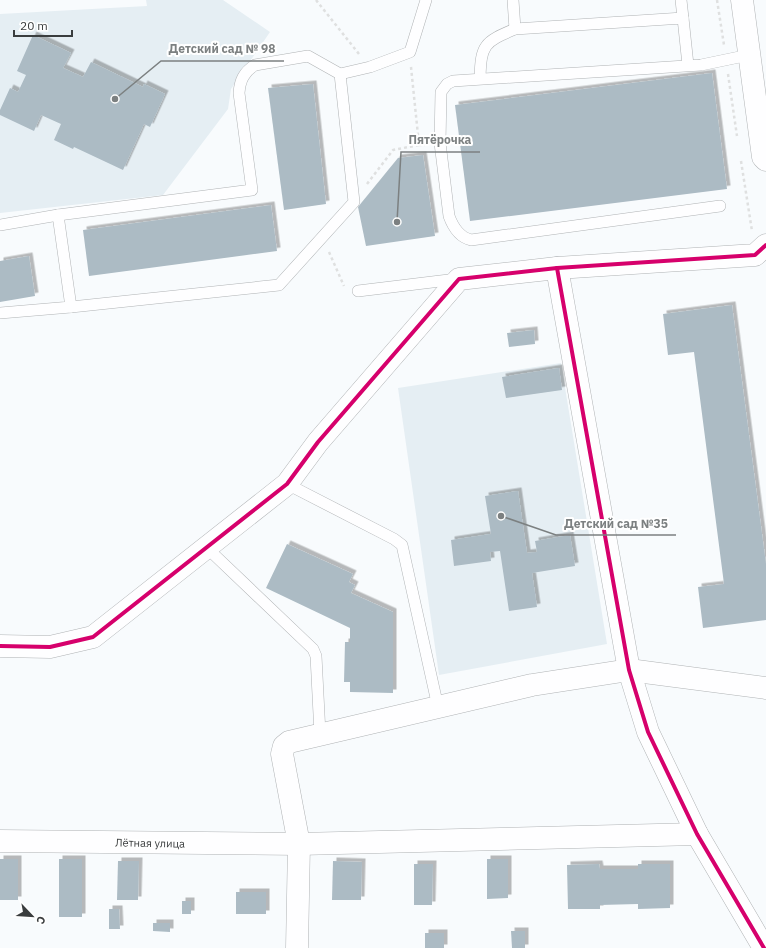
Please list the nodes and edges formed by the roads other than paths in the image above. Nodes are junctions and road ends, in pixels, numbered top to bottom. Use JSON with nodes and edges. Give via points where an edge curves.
{"nodes":[{"id":1,"x":426,"y":0,"type":"edge"},
{"id":2,"x":513,"y":0,"type":"edge"},
{"id":3,"x":681,"y":0,"type":"edge"},
{"id":4,"x":742,"y":0,"type":"edge"},
{"id":5,"x":683,"y":18,"type":"junction"},
{"id":6,"x":515,"y":29,"type":"junction"},
{"id":7,"x":749,"y":55,"type":"junction"},
{"id":8,"x":688,"y":65,"type":"junction"},
{"id":9,"x":340,"y":74,"type":"junction"},
{"id":10,"x":480,"y":78,"type":"junction"},
{"id":11,"x":766,"y":160,"type":"edge"},
{"id":12,"x":720,"y":206,"type":"dead end"},
{"id":13,"x":58,"y":215,"type":"junction"},
{"id":14,"x":0,"y":225,"type":"edge"},
{"id":15,"x":761,"y":250,"type":"edge"},
{"id":16,"x":557,"y":268,"type":"junction"},
{"id":17,"x":459,"y":279,"type":"junction"},
{"id":18,"x":358,"y":292,"type":"road end"},
{"id":19,"x":71,"y":307,"type":"junction"},
{"id":20,"x":0,"y":313,"type":"edge"},
{"id":21,"x":287,"y":484,"type":"junction"},
{"id":22,"x":206,"y":547,"type":"junction"},
{"id":23,"x":0,"y":646,"type":"edge"},
{"id":24,"x":629,"y":670,"type":"junction"},
{"id":25,"x":766,"y":688,"type":"edge"},
{"id":26,"x":438,"y":707,"type":"junction"},
{"id":27,"x":320,"y":734,"type":"junction"},
{"id":28,"x":697,"y":834,"type":"junction"},
{"id":29,"x":0,"y":841,"type":"edge"},
{"id":30,"x":299,"y":844,"type":"junction"},
{"id":31,"x":297,"y":948,"type":"edge"},
{"id":32,"x":764,"y":948,"type":"edge"}],
"edges":[{"from":1,"to":9,"type":"lane","via":[[410,52],[370,67]]},
{"from":2,"to":6,"type":"lane"},
{"from":3,"to":5,"type":"lane"},
{"from":4,"to":7,"type":"street"},
{"from":5,"to":6,"type":"lane"},
{"from":5,"to":8,"type":"lane"},
{"from":6,"to":10,"type":"lane","via":[[487,44],[481,55]]},
{"from":7,"to":8,"type":"lane"},
{"from":7,"to":11,"type":"street","via":[[763,157]]},
{"from":8,"to":10,"type":"lane"},
{"from":9,"to":13,"type":"lane","via":[[308,56],[255,65],[243,76],[240,93],[252,190]]},
{"from":9,"to":19,"type":"lane","via":[[354,202],[278,285]]},
{"from":10,"to":12,"type":"lane","via":[[453,81],[446,84],[441,92],[440,143],[452,225],[463,238],[470,240]]},
{"from":13,"to":14,"type":"lane"},
{"from":13,"to":19,"type":"lane"},
{"from":15,"to":16,"type":"street"},
{"from":16,"to":17,"type":"street"},
{"from":16,"to":24,"type":"street"},
{"from":17,"to":18,"type":"lane"},
{"from":17,"to":21,"type":"street","via":[[318,442]]},
{"from":19,"to":20,"type":"lane"},
{"from":21,"to":22,"type":"street"},
{"from":21,"to":26,"type":"lane","via":[[394,538],[402,545]]},
{"from":22,"to":23,"type":"street","via":[[93,637],[50,647]]},
{"from":22,"to":27,"type":"lane","via":[[313,649],[316,656]]},
{"from":24,"to":25,"type":"street"},
{"from":24,"to":26,"type":"street","via":[[532,685]]},
{"from":24,"to":28,"type":"street","via":[[648,732]]},
{"from":26,"to":27,"type":"street"},
{"from":27,"to":30,"type":"street","via":[[289,742],[284,746],[282,754]]},
{"from":28,"to":30,"type":"street","name":"Лётная улица"},
{"from":28,"to":32,"type":"street"},
{"from":29,"to":30,"type":"street","name":"Лётная улица"},
{"from":30,"to":31,"type":"street"}]}
